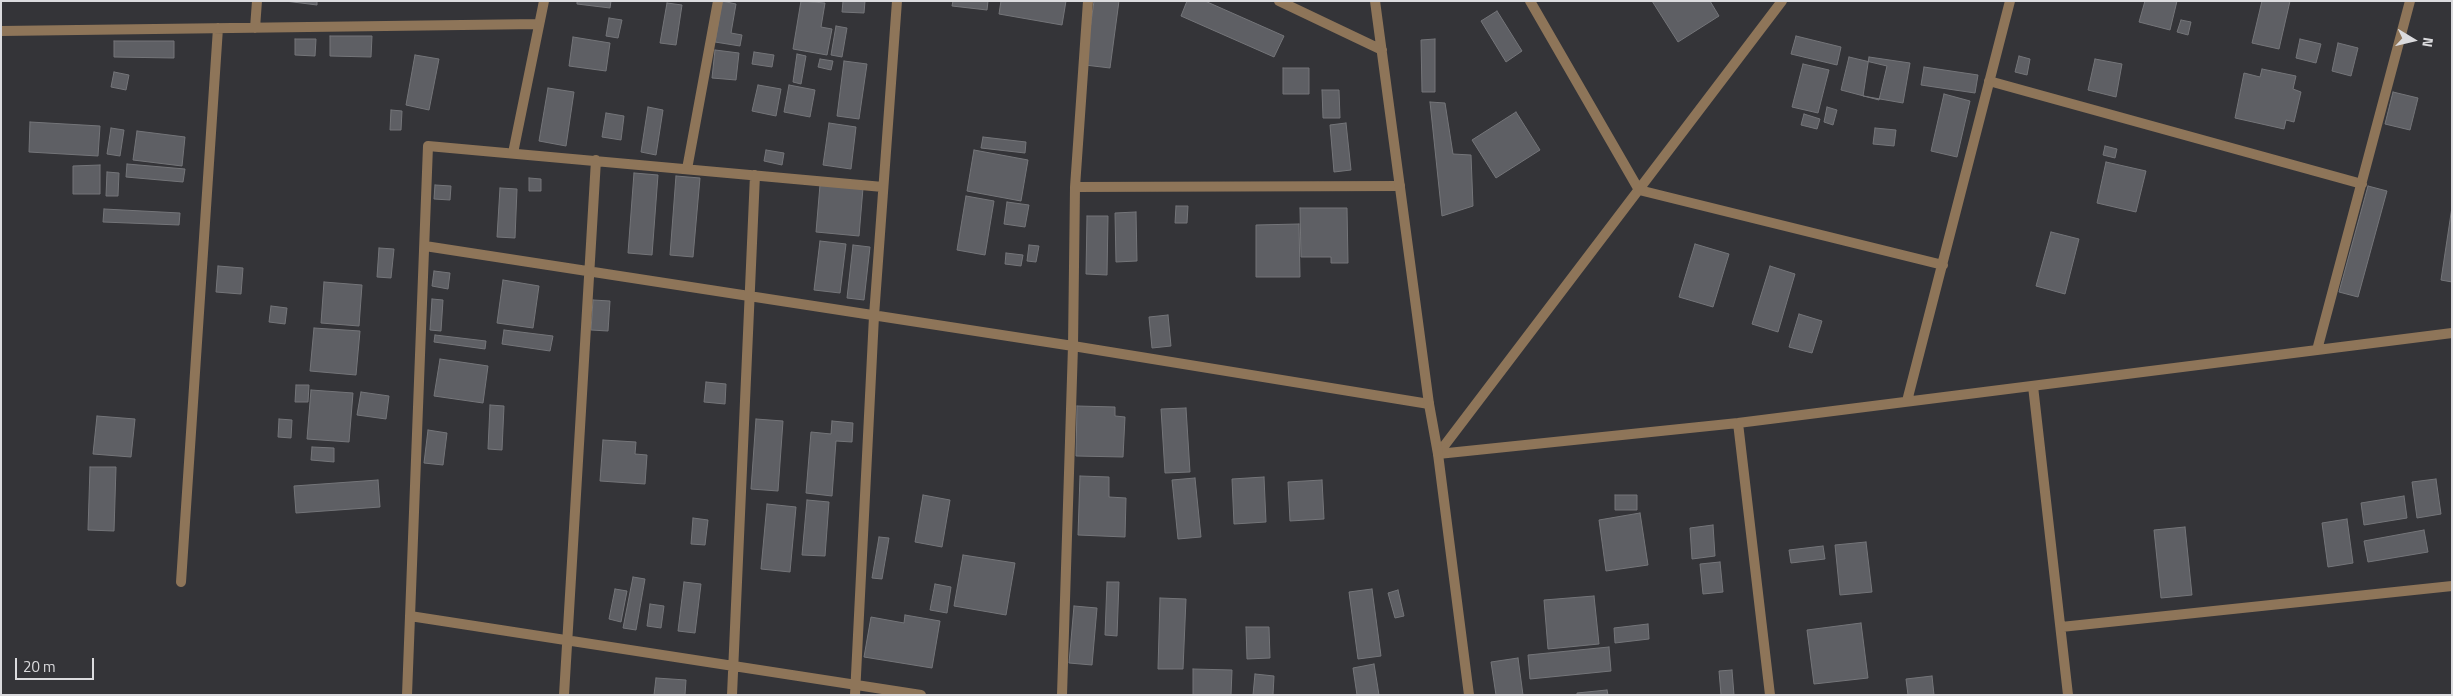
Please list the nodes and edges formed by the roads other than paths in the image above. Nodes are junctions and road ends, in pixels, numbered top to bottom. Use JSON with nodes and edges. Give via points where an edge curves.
{"nodes":[{"id":1,"x":257,"y":1,"type":"edge"},
{"id":2,"x":544,"y":1,"type":"edge"},
{"id":3,"x":718,"y":1,"type":"edge"},
{"id":4,"x":896,"y":1,"type":"edge"},
{"id":5,"x":1088,"y":1,"type":"edge"},
{"id":6,"x":1279,"y":1,"type":"edge"},
{"id":7,"x":1375,"y":1,"type":"edge"},
{"id":8,"x":1530,"y":1,"type":"edge"},
{"id":9,"x":1782,"y":1,"type":"edge"},
{"id":10,"x":2010,"y":1,"type":"edge"},
{"id":11,"x":2410,"y":1,"type":"edge"},
{"id":12,"x":539,"y":24,"type":"junction"},
{"id":13,"x":218,"y":28,"type":"junction"},
{"id":14,"x":255,"y":28,"type":"junction"},
{"id":15,"x":1,"y":31,"type":"edge"},
{"id":16,"x":1382,"y":50,"type":"junction"},
{"id":17,"x":1990,"y":80,"type":"junction"},
{"id":18,"x":513,"y":153,"type":"junction"},
{"id":19,"x":596,"y":160,"type":"junction"},
{"id":20,"x":687,"y":169,"type":"junction"},
{"id":21,"x":755,"y":175,"type":"junction"},
{"id":22,"x":2362,"y":184,"type":"junction"},
{"id":23,"x":1400,"y":186,"type":"junction"},
{"id":24,"x":883,"y":187,"type":"junction"},
{"id":25,"x":1075,"y":187,"type":"junction"},
{"id":26,"x":1639,"y":190,"type":"junction"},
{"id":27,"x":425,"y":246,"type":"junction"},
{"id":28,"x":1942,"y":265,"type":"junction"},
{"id":29,"x":589,"y":271,"type":"junction"},
{"id":30,"x":751,"y":296,"type":"junction"},
{"id":31,"x":874,"y":316,"type":"junction"},
{"id":32,"x":2452,"y":333,"type":"edge"},
{"id":33,"x":1073,"y":346,"type":"junction"},
{"id":34,"x":2317,"y":350,"type":"junction"},
{"id":35,"x":2033,"y":386,"type":"junction"},
{"id":36,"x":1907,"y":402,"type":"junction"},
{"id":37,"x":1429,"y":404,"type":"junction"},
{"id":38,"x":1738,"y":423,"type":"junction"},
{"id":39,"x":1438,"y":454,"type":"junction"},
{"id":40,"x":181,"y":582,"type":"dead end"},
{"id":41,"x":2452,"y":586,"type":"edge"},
{"id":42,"x":410,"y":616,"type":"junction"},
{"id":43,"x":2061,"y":627,"type":"junction"},
{"id":44,"x":567,"y":641,"type":"junction"},
{"id":45,"x":734,"y":666,"type":"junction"},
{"id":46,"x":855,"y":690,"type":"edge"},
{"id":47,"x":407,"y":695,"type":"edge"},
{"id":48,"x":564,"y":695,"type":"edge"},
{"id":49,"x":732,"y":695,"type":"edge"},
{"id":50,"x":921,"y":695,"type":"edge"},
{"id":51,"x":1062,"y":695,"type":"edge"},
{"id":52,"x":1469,"y":695,"type":"edge"},
{"id":53,"x":1770,"y":695,"type":"edge"},
{"id":54,"x":2068,"y":695,"type":"edge"}],
"edges":[{"from":1,"to":14,"type":"street"},
{"from":2,"to":12,"type":"street"},
{"from":3,"to":20,"type":"street"},
{"from":4,"to":24,"type":"street"},
{"from":5,"to":25,"type":"street"},
{"from":6,"to":16,"type":"street"},
{"from":7,"to":16,"type":"street"},
{"from":8,"to":26,"type":"street"},
{"from":9,"to":26,"type":"street"},
{"from":10,"to":17,"type":"street"},
{"from":11,"to":22,"type":"street"},
{"from":12,"to":14,"type":"street"},
{"from":12,"to":18,"type":"street"},
{"from":13,"to":14,"type":"street"},
{"from":13,"to":15,"type":"street"},
{"from":13,"to":40,"type":"street"},
{"from":16,"to":23,"type":"street"},
{"from":17,"to":22,"type":"street"},
{"from":17,"to":28,"type":"street"},
{"from":18,"to":19,"type":"street"},
{"from":18,"to":27,"type":"street","via":[[428,146]]},
{"from":19,"to":20,"type":"street"},
{"from":19,"to":29,"type":"street"},
{"from":20,"to":21,"type":"street"},
{"from":21,"to":24,"type":"street"},
{"from":21,"to":30,"type":"street"},
{"from":22,"to":34,"type":"street"},
{"from":23,"to":25,"type":"street"},
{"from":23,"to":37,"type":"street"},
{"from":24,"to":31,"type":"street"},
{"from":25,"to":33,"type":"street"},
{"from":26,"to":28,"type":"street"},
{"from":26,"to":39,"type":"street"},
{"from":27,"to":29,"type":"street"},
{"from":27,"to":42,"type":"street"},
{"from":28,"to":36,"type":"street"},
{"from":29,"to":30,"type":"street"},
{"from":29,"to":44,"type":"street"},
{"from":30,"to":31,"type":"street"},
{"from":30,"to":45,"type":"street"},
{"from":31,"to":33,"type":"street"},
{"from":31,"to":46,"type":"street"},
{"from":32,"to":34,"type":"street"},
{"from":33,"to":37,"type":"street"},
{"from":33,"to":51,"type":"street"},
{"from":34,"to":35,"type":"street"},
{"from":35,"to":36,"type":"street"},
{"from":35,"to":43,"type":"street"},
{"from":36,"to":38,"type":"street"},
{"from":37,"to":39,"type":"street"},
{"from":38,"to":39,"type":"street"},
{"from":38,"to":53,"type":"street"},
{"from":39,"to":52,"type":"street"},
{"from":41,"to":43,"type":"street"},
{"from":42,"to":44,"type":"street"},
{"from":42,"to":47,"type":"street"},
{"from":43,"to":54,"type":"street"},
{"from":44,"to":45,"type":"street"},
{"from":44,"to":48,"type":"street"},
{"from":45,"to":46,"type":"street"},
{"from":45,"to":49,"type":"street"},
{"from":46,"to":50,"type":"street"}]}
